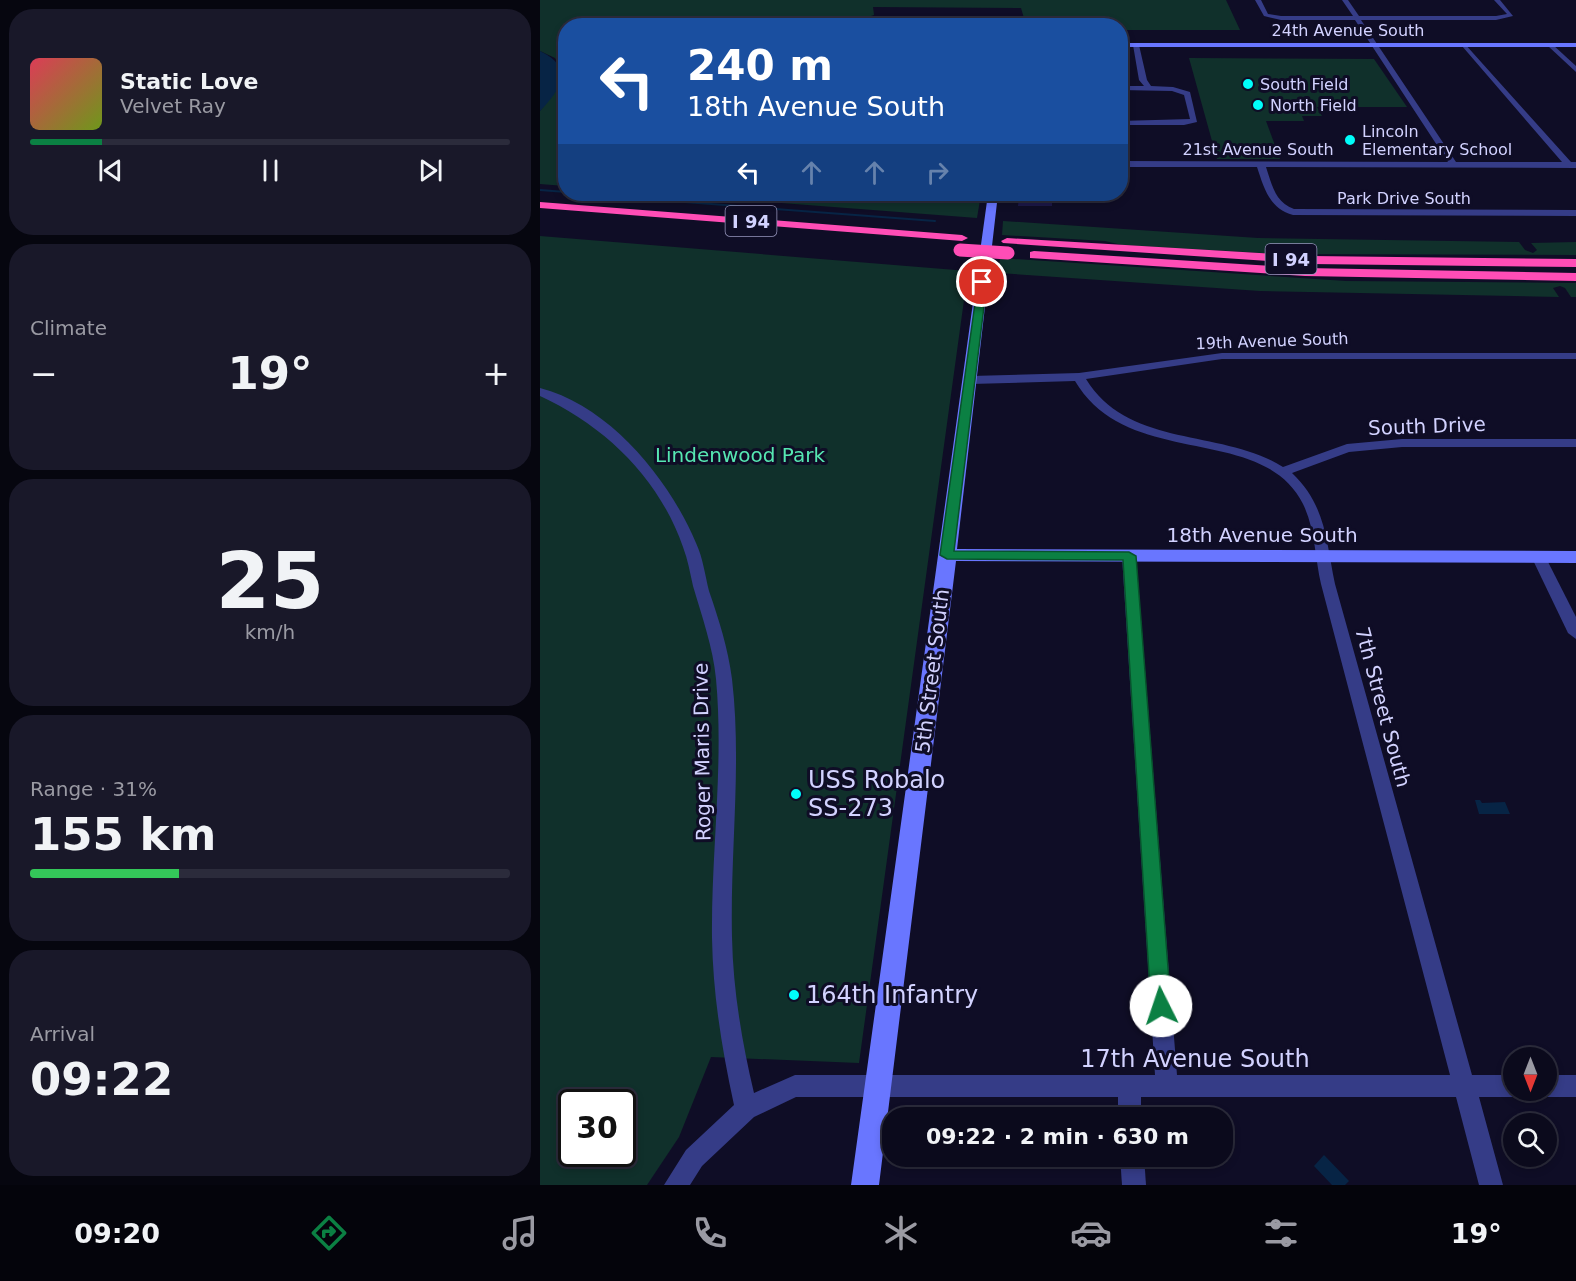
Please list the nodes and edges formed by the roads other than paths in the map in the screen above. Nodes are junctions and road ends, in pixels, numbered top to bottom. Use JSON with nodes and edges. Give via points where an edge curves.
{"nodes":[{"id":1,"x":1258,"y":0,"type":"edge"},
{"id":2,"x":1345,"y":0,"type":"edge"},
{"id":3,"x":1497,"y":0,"type":"edge"},
{"id":4,"x":1357,"y":18,"type":"junction"},
{"id":5,"x":1128,"y":45,"type":"edge"},
{"id":6,"x":1136,"y":45,"type":"junction"},
{"id":7,"x":1374,"y":45,"type":"junction"},
{"id":8,"x":1464,"y":45,"type":"junction"},
{"id":9,"x":1550,"y":45,"type":"junction"},
{"id":10,"x":1576,"y":45,"type":"edge"},
{"id":11,"x":1576,"y":70,"type":"edge"},
{"id":12,"x":1128,"y":88,"type":"edge"},
{"id":13,"x":1149,"y":88,"type":"junction"},
{"id":14,"x":1128,"y":123,"type":"edge"},
{"id":15,"x":1128,"y":164,"type":"edge"},
{"id":16,"x":1261,"y":165,"type":"junction"},
{"id":17,"x":1454,"y":165,"type":"junction"},
{"id":18,"x":1573,"y":165,"type":"edge"},
{"id":19,"x":992,"y":201,"type":"edge"},
{"id":20,"x":540,"y":205,"type":"edge"},
{"id":21,"x":1576,"y":213,"type":"edge"},
{"id":22,"x":540,"y":215,"type":"edge"},
{"id":23,"x":961,"y":244,"type":"junction"},
{"id":24,"x":1008,"y":247,"type":"junction"},
{"id":25,"x":1576,"y":261,"type":"edge"},
{"id":26,"x":1576,"y":278,"type":"edge"},
{"id":27,"x":1576,"y":356,"type":"edge"},
{"id":28,"x":1079,"y":377,"type":"junction"},
{"id":29,"x":971,"y":380,"type":"junction"},
{"id":30,"x":540,"y":392,"type":"edge"},
{"id":31,"x":1576,"y":443,"type":"edge"},
{"id":32,"x":1284,"y":471,"type":"junction"},
{"id":33,"x":947,"y":555,"type":"junction"},
{"id":34,"x":1129,"y":556,"type":"junction"},
{"id":35,"x":1322,"y":556,"type":"junction"},
{"id":36,"x":1538,"y":556,"type":"junction"},
{"id":37,"x":1576,"y":556,"type":"edge"},
{"id":38,"x":1576,"y":633,"type":"edge"},
{"id":39,"x":1129,"y":1086,"type":"junction"},
{"id":40,"x":1167,"y":1086,"type":"junction"},
{"id":41,"x":1463,"y":1086,"type":"junction"},
{"id":42,"x":1503,"y":1086,"type":"edge"},
{"id":43,"x":1557,"y":1086,"type":"edge"},
{"id":44,"x":1576,"y":1086,"type":"edge"},
{"id":45,"x":878,"y":1087,"type":"junction"},
{"id":46,"x":1130,"y":1107,"type":"edge"},
{"id":47,"x":746,"y":1109,"type":"junction"},
{"id":48,"x":1133,"y":1167,"type":"edge"},
{"id":49,"x":676,"y":1185,"type":"edge"},
{"id":50,"x":865,"y":1185,"type":"edge"},
{"id":51,"x":1134,"y":1185,"type":"edge"},
{"id":52,"x":1491,"y":1185,"type":"edge"}],
"edges":[{"from":1,"to":4,"type":"street","via":[[1270,16]]},
{"from":2,"to":4,"type":"street"},
{"from":3,"to":4,"type":"street","via":[[1511,15]]},
{"from":4,"to":7,"type":"street"},
{"from":5,"to":6,"type":"street","name":"24th Avenue South"},
{"from":6,"to":7,"type":"street","name":"24th Avenue South"},
{"from":6,"to":13,"type":"street","via":[[1143,80]]},
{"from":7,"to":8,"type":"street","name":"24th Avenue South"},
{"from":7,"to":17,"type":"street"},
{"from":8,"to":9,"type":"street","name":"24th Avenue South"},
{"from":8,"to":18,"type":"street"},
{"from":9,"to":10,"type":"street","name":"24th Avenue South"},
{"from":9,"to":11,"type":"street"},
{"from":12,"to":13,"type":"street"},
{"from":13,"to":14,"type":"street","via":[[1173,88],[1187,94],[1194,120]]},
{"from":15,"to":16,"type":"street","name":"21st Avenue South"},
{"from":16,"to":17,"type":"street","name":"21st Avenue South"},
{"from":16,"to":21,"type":"street","name":"Park Drive South","via":[[1274,201],[1293,212]]},
{"from":17,"to":18,"type":"street","name":"21st Avenue South"},
{"from":19,"to":29,"type":"street","name":"5th Street South"},
{"from":20,"to":23,"type":"highway","number":"I 94"},
{"from":22,"to":23,"type":"highway","number":"I 94"},
{"from":23,"to":24,"type":"highway","number":"I 94","bridge":true},
{"from":24,"to":25,"type":"highway","number":"I 94","via":[[1311,260]]},
{"from":24,"to":26,"type":"highway","number":"I 94","via":[[1320,275]]},
{"from":27,"to":28,"type":"street","name":"19th Avenue South","via":[[1222,356]]},
{"from":28,"to":29,"type":"street","name":"19th Avenue South"},
{"from":28,"to":32,"type":"street","name":"7th Street South","via":[[1093,400],[1130,423],[1158,434],[1257,458]]},
{"from":29,"to":33,"type":"street","name":"5th Street South"},
{"from":30,"to":47,"type":"street","name":"Roger Maris Drive","via":[[572,406],[610,433],[651,472],[689,544],[715,628],[725,692],[722,938],[729,1036]]},
{"from":31,"to":32,"type":"street","name":"South Drive","via":[[1402,443],[1347,448]]},
{"from":32,"to":35,"type":"street","name":"7th Street South","via":[[1310,502]]},
{"from":33,"to":34,"type":"street","name":"18th Avenue South"},
{"from":33,"to":45,"type":"street","name":"5th Street South"},
{"from":34,"to":35,"type":"street","name":"18th Avenue South"},
{"from":34,"to":40,"type":"street"},
{"from":35,"to":36,"type":"street","name":"18th Avenue South"},
{"from":35,"to":41,"type":"street","name":"7th Street South"},
{"from":36,"to":37,"type":"street","name":"18th Avenue South"},
{"from":36,"to":38,"type":"street"},
{"from":39,"to":40,"type":"street","name":"17th Avenue South"},
{"from":39,"to":45,"type":"street","name":"17th Avenue South"},
{"from":39,"to":46,"type":"street"},
{"from":40,"to":41,"type":"street","name":"17th Avenue South"},
{"from":41,"to":42,"type":"street","name":"17th Avenue South"},
{"from":41,"to":52,"type":"street","name":"7th Street South"},
{"from":43,"to":44,"type":"street"},
{"from":45,"to":47,"type":"street","name":"17th Avenue South","via":[[795,1086]]},
{"from":45,"to":50,"type":"street","name":"5th Street South"},
{"from":47,"to":49,"type":"street","name":"17th Avenue South","via":[[694,1158]]},
{"from":48,"to":51,"type":"street"}]}
